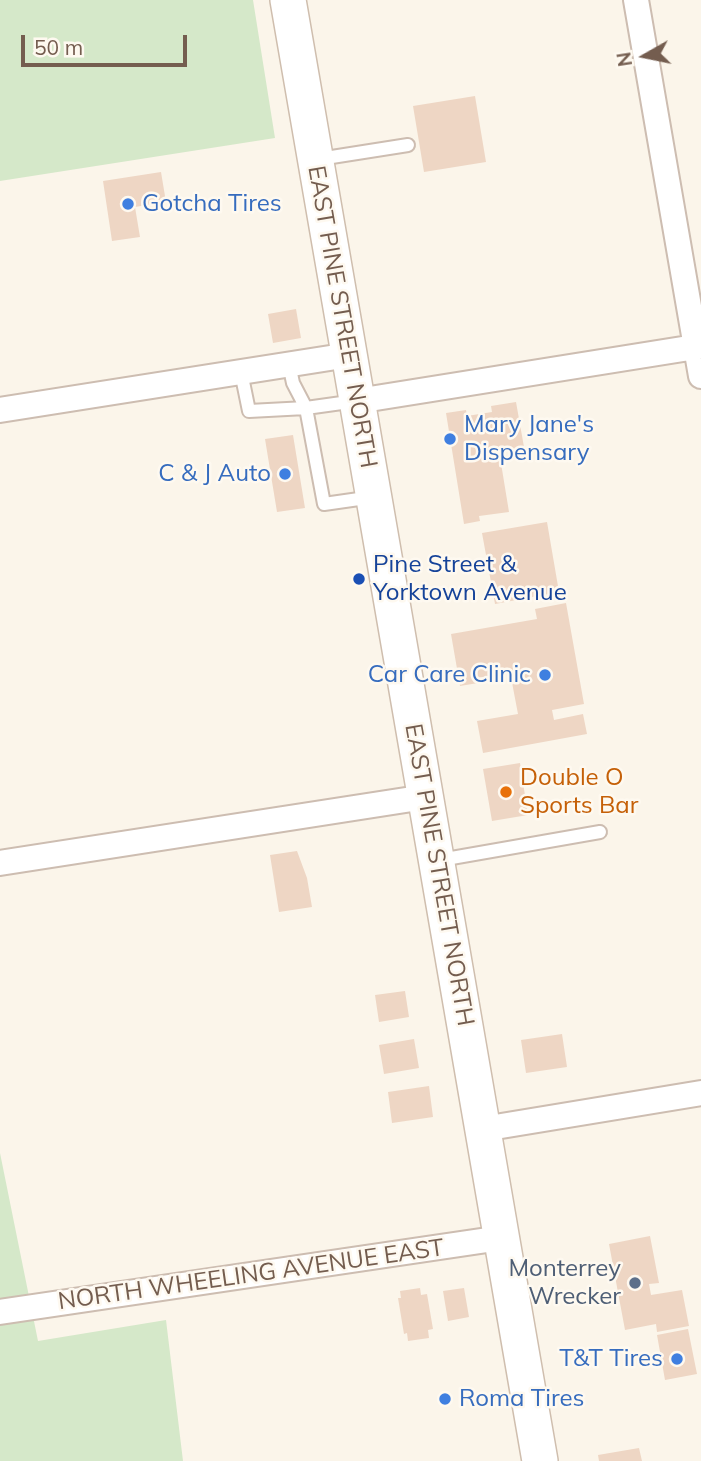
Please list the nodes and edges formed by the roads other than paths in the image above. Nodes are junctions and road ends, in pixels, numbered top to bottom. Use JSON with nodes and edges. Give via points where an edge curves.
{"nodes":[{"id":1,"x":288,"y":0,"type":"edge"},
{"id":2,"x":636,"y":0,"type":"edge"},
{"id":3,"x":408,"y":145,"type":"dead end"},
{"id":4,"x":315,"y":160,"type":"junction"},
{"id":5,"x":698,"y":347,"type":"edge"},
{"id":6,"x":349,"y":355,"type":"junction"},
{"id":7,"x":289,"y":364,"type":"junction"},
{"id":8,"x":241,"y":372,"type":"junction"},
{"id":9,"x":701,"y":376,"type":"edge"},
{"id":10,"x":357,"y":401,"type":"junction"},
{"id":11,"x":306,"y":408,"type":"junction"},
{"id":12,"x":0,"y":410,"type":"edge"},
{"id":13,"x":373,"y":497,"type":"junction"},
{"id":14,"x":425,"y":797,"type":"junction"},
{"id":15,"x":600,"y":832,"type":"dead end"},
{"id":16,"x":436,"y":861,"type":"junction"},
{"id":17,"x":0,"y":863,"type":"edge"},
{"id":18,"x":701,"y":1093,"type":"edge"},
{"id":19,"x":483,"y":1129,"type":"junction"},
{"id":20,"x":501,"y":1238,"type":"junction"},
{"id":21,"x":0,"y":1312,"type":"edge"},
{"id":22,"x":540,"y":1461,"type":"edge"}],
"edges":[{"from":1,"to":4,"type":"main road","name":"EAST PINE STREET NORTH"},
{"from":2,"to":5,"type":"street"},
{"from":3,"to":4,"type":"lane"},
{"from":4,"to":6,"type":"main road","name":"EAST PINE STREET NORTH"},
{"from":5,"to":9,"type":"street"},
{"from":5,"to":10,"type":"street"},
{"from":6,"to":7,"type":"street"},
{"from":6,"to":10,"type":"main road","name":"EAST PINE STREET NORTH"},
{"from":7,"to":8,"type":"street"},
{"from":7,"to":11,"type":"lane"},
{"from":8,"to":11,"type":"lane","via":[[249,411]]},
{"from":8,"to":12,"type":"street"},
{"from":10,"to":11,"type":"lane"},
{"from":10,"to":13,"type":"main road","name":"EAST PINE STREET NORTH"},
{"from":11,"to":13,"type":"lane","via":[[324,504]]},
{"from":13,"to":14,"type":"main road","name":"EAST PINE STREET NORTH"},
{"from":14,"to":16,"type":"main road","name":"EAST PINE STREET NORTH"},
{"from":14,"to":17,"type":"street"},
{"from":15,"to":16,"type":"lane"},
{"from":16,"to":19,"type":"main road","name":"EAST PINE STREET NORTH"},
{"from":18,"to":19,"type":"street"},
{"from":19,"to":20,"type":"main road","name":"EAST PINE STREET NORTH"},
{"from":20,"to":21,"type":"street","name":"NORTH WHEELING AVENUE EAST"},
{"from":20,"to":22,"type":"main road","name":"EAST PINE STREET NORTH"}]}
